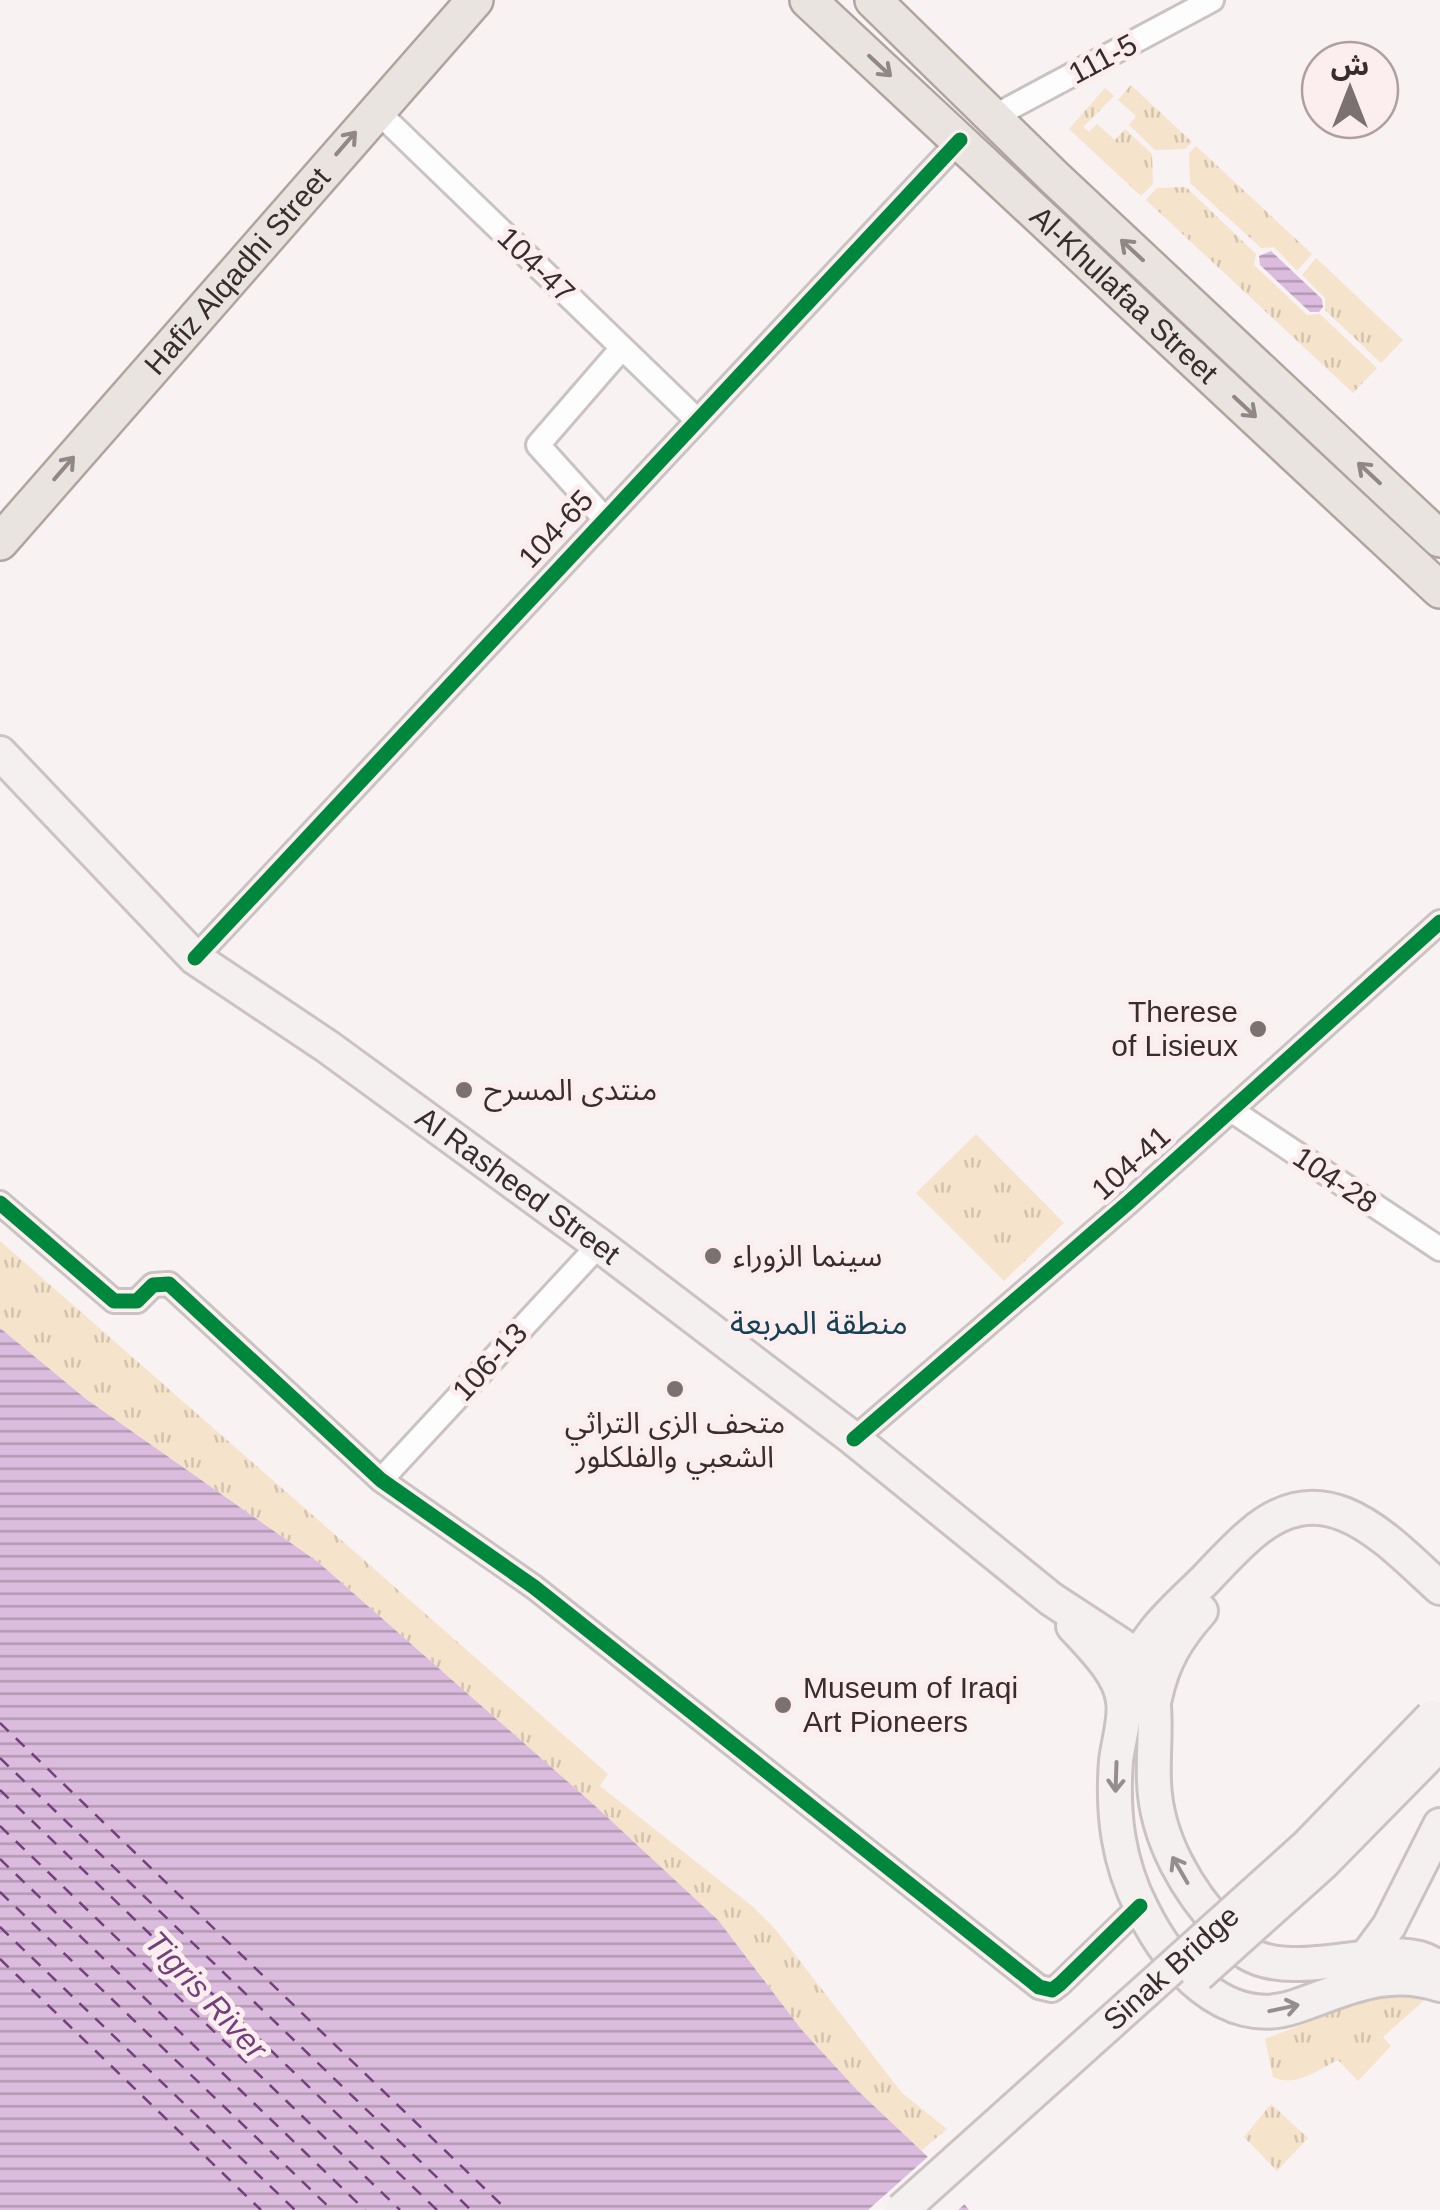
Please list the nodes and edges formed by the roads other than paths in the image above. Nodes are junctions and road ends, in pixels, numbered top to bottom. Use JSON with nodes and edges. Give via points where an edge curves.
{"nodes":[{"id":1,"x":474,"y":0,"type":"edge"},
{"id":2,"x":808,"y":0,"type":"edge"},
{"id":3,"x":873,"y":0,"type":"edge"},
{"id":4,"x":1212,"y":0,"type":"edge"},
{"id":5,"x":376,"y":110,"type":"junction"},
{"id":6,"x":994,"y":117,"type":"junction"},
{"id":7,"x":960,"y":140,"type":"junction"},
{"id":8,"x":622,"y":348,"type":"junction"},
{"id":9,"x":696,"y":419,"type":"junction"},
{"id":10,"x":604,"y":518,"type":"junction"},
{"id":11,"x":1440,"y":539,"type":"edge"},
{"id":12,"x":0,"y":542,"type":"edge"},
{"id":13,"x":1440,"y":590,"type":"edge"},
{"id":14,"x":0,"y":753,"type":"edge"},
{"id":15,"x":1440,"y":922,"type":"edge"},
{"id":16,"x":194,"y":958,"type":"junction"},
{"id":17,"x":1231,"y":1110,"type":"junction"},
{"id":18,"x":0,"y":1203,"type":"edge"},
{"id":19,"x":600,"y":1246,"type":"junction"},
{"id":20,"x":1440,"y":1248,"type":"edge"},
{"id":21,"x":854,"y":1439,"type":"junction"},
{"id":22,"x":381,"y":1480,"type":"junction"},
{"id":23,"x":1440,"y":1588,"type":"edge"},
{"id":24,"x":1051,"y":1599,"type":"junction"},
{"id":25,"x":1440,"y":1611,"type":"edge"},
{"id":26,"x":1167,"y":1617,"type":"junction"},
{"id":27,"x":1090,"y":1625,"type":"junction"},
{"id":28,"x":1138,"y":1656,"type":"junction"},
{"id":29,"x":1138,"y":1711,"type":"junction"},
{"id":30,"x":1437,"y":1723,"type":"edge"},
{"id":31,"x":1440,"y":1825,"type":"edge"},
{"id":32,"x":1408,"y":1891,"type":"junction"},
{"id":33,"x":1140,"y":1906,"type":"junction"},
{"id":34,"x":1364,"y":1959,"type":"junction"},
{"id":35,"x":1438,"y":1973,"type":"edge"},
{"id":36,"x":1344,"y":1988,"type":"junction"},
{"id":37,"x":902,"y":2210,"type":"edge"},
{"id":38,"x":932,"y":2210,"type":"edge"}],
"edges":[{"from":1,"to":5,"type":"main road","name":"Hafiz Alqadhi Street"},
{"from":2,"to":7,"type":"main road","name":"Al-Khulafaa Street","one_way":true},
{"from":3,"to":6,"type":"main road","name":"Al-Khulafaa Street"},
{"from":4,"to":6,"type":"street","name":"111-5"},
{"from":5,"to":8,"type":"street","name":"104-47"},
{"from":12,"to":5,"type":"main road","name":"Hafiz Alqadhi Street","one_way":true},
{"from":11,"to":6,"type":"main road","name":"Al-Khulafaa Street","one_way":true},
{"from":7,"to":9,"type":"street","name":"104-65"},
{"from":7,"to":13,"type":"main road","name":"Al-Khulafaa Street","one_way":true},
{"from":8,"to":9,"type":"street","name":"104-47"},
{"from":8,"to":10,"type":"street","via":[[538,445]]},
{"from":9,"to":10,"type":"street","name":"104-65"},
{"from":10,"to":16,"type":"street","name":"104-65"},
{"from":14,"to":16,"type":"main road","name":"Al Rasheed Street"},
{"from":15,"to":17,"type":"street","name":"104-41"},
{"from":16,"to":19,"type":"main road","name":"Al Rasheed Street"},
{"from":17,"to":20,"type":"street","name":"104-28"},
{"from":17,"to":21,"type":"street","name":"104-41"},
{"from":18,"to":22,"type":"street","via":[[114,1301],[137,1301],[154,1285],[168,1284]]},
{"from":19,"to":21,"type":"main road","name":"Al Rasheed Street"},
{"from":19,"to":22,"type":"street","name":"106-13"},
{"from":21,"to":24,"type":"main road","name":"Al Rasheed Street"},
{"from":22,"to":33,"type":"street","via":[[534,1588],[1039,1987],[1060,1984]]},
{"from":23,"to":26,"type":"main road","name":"Al Rasheed Street","via":[[1356,1518],[1309,1508],[1276,1517],[1251,1534]]},
{"from":24,"to":27,"type":"main road","name":"Al Rasheed Street"},
{"from":24,"to":29,"type":"main road","name":"Al Rasheed Street"},
{"from":25,"to":29,"type":"main road","via":[[1334,1528],[1282,1530],[1178,1637]]},
{"from":26,"to":27,"type":"main road","via":[[1118,1631]]},
{"from":26,"to":28,"type":"main road","name":"Al Rasheed Street"},
{"from":27,"to":28,"type":"main road","name":"Al Rasheed Street"},
{"from":28,"to":29,"type":"main road","name":"Al Rasheed Street"},
{"from":29,"to":33,"type":"main road","name":"Al Rasheed Street","one_way":true,"via":[[1115,1802],[1127,1879]]},
{"from":34,"to":29,"type":"main road","name":"Al Rasheed Street","one_way":true,"via":[[1266,1961],[1246,1953],[1202,1907],[1171,1854]]},
{"from":30,"to":37,"type":"main road","name":"Sinak Bridge","bridge":true},
{"from":30,"to":38,"type":"main road","name":"Sinak Bridge","bridge":true,"via":[[1291,1893]]},
{"from":31,"to":32,"type":"main road"},
{"from":32,"to":34,"type":"main road"},
{"from":32,"to":35,"type":"main road"},
{"from":33,"to":36,"type":"main road","name":"Al Rasheed Street","one_way":true,"via":[[1177,1964],[1217,1999],[1267,2012]]},
{"from":34,"to":35,"type":"main road","name":"Al Rasheed Street","via":[[1404,1955]]},
{"from":34,"to":36,"type":"main road"},
{"from":35,"to":36,"type":"main road","name":"Al Rasheed Street"}]}
